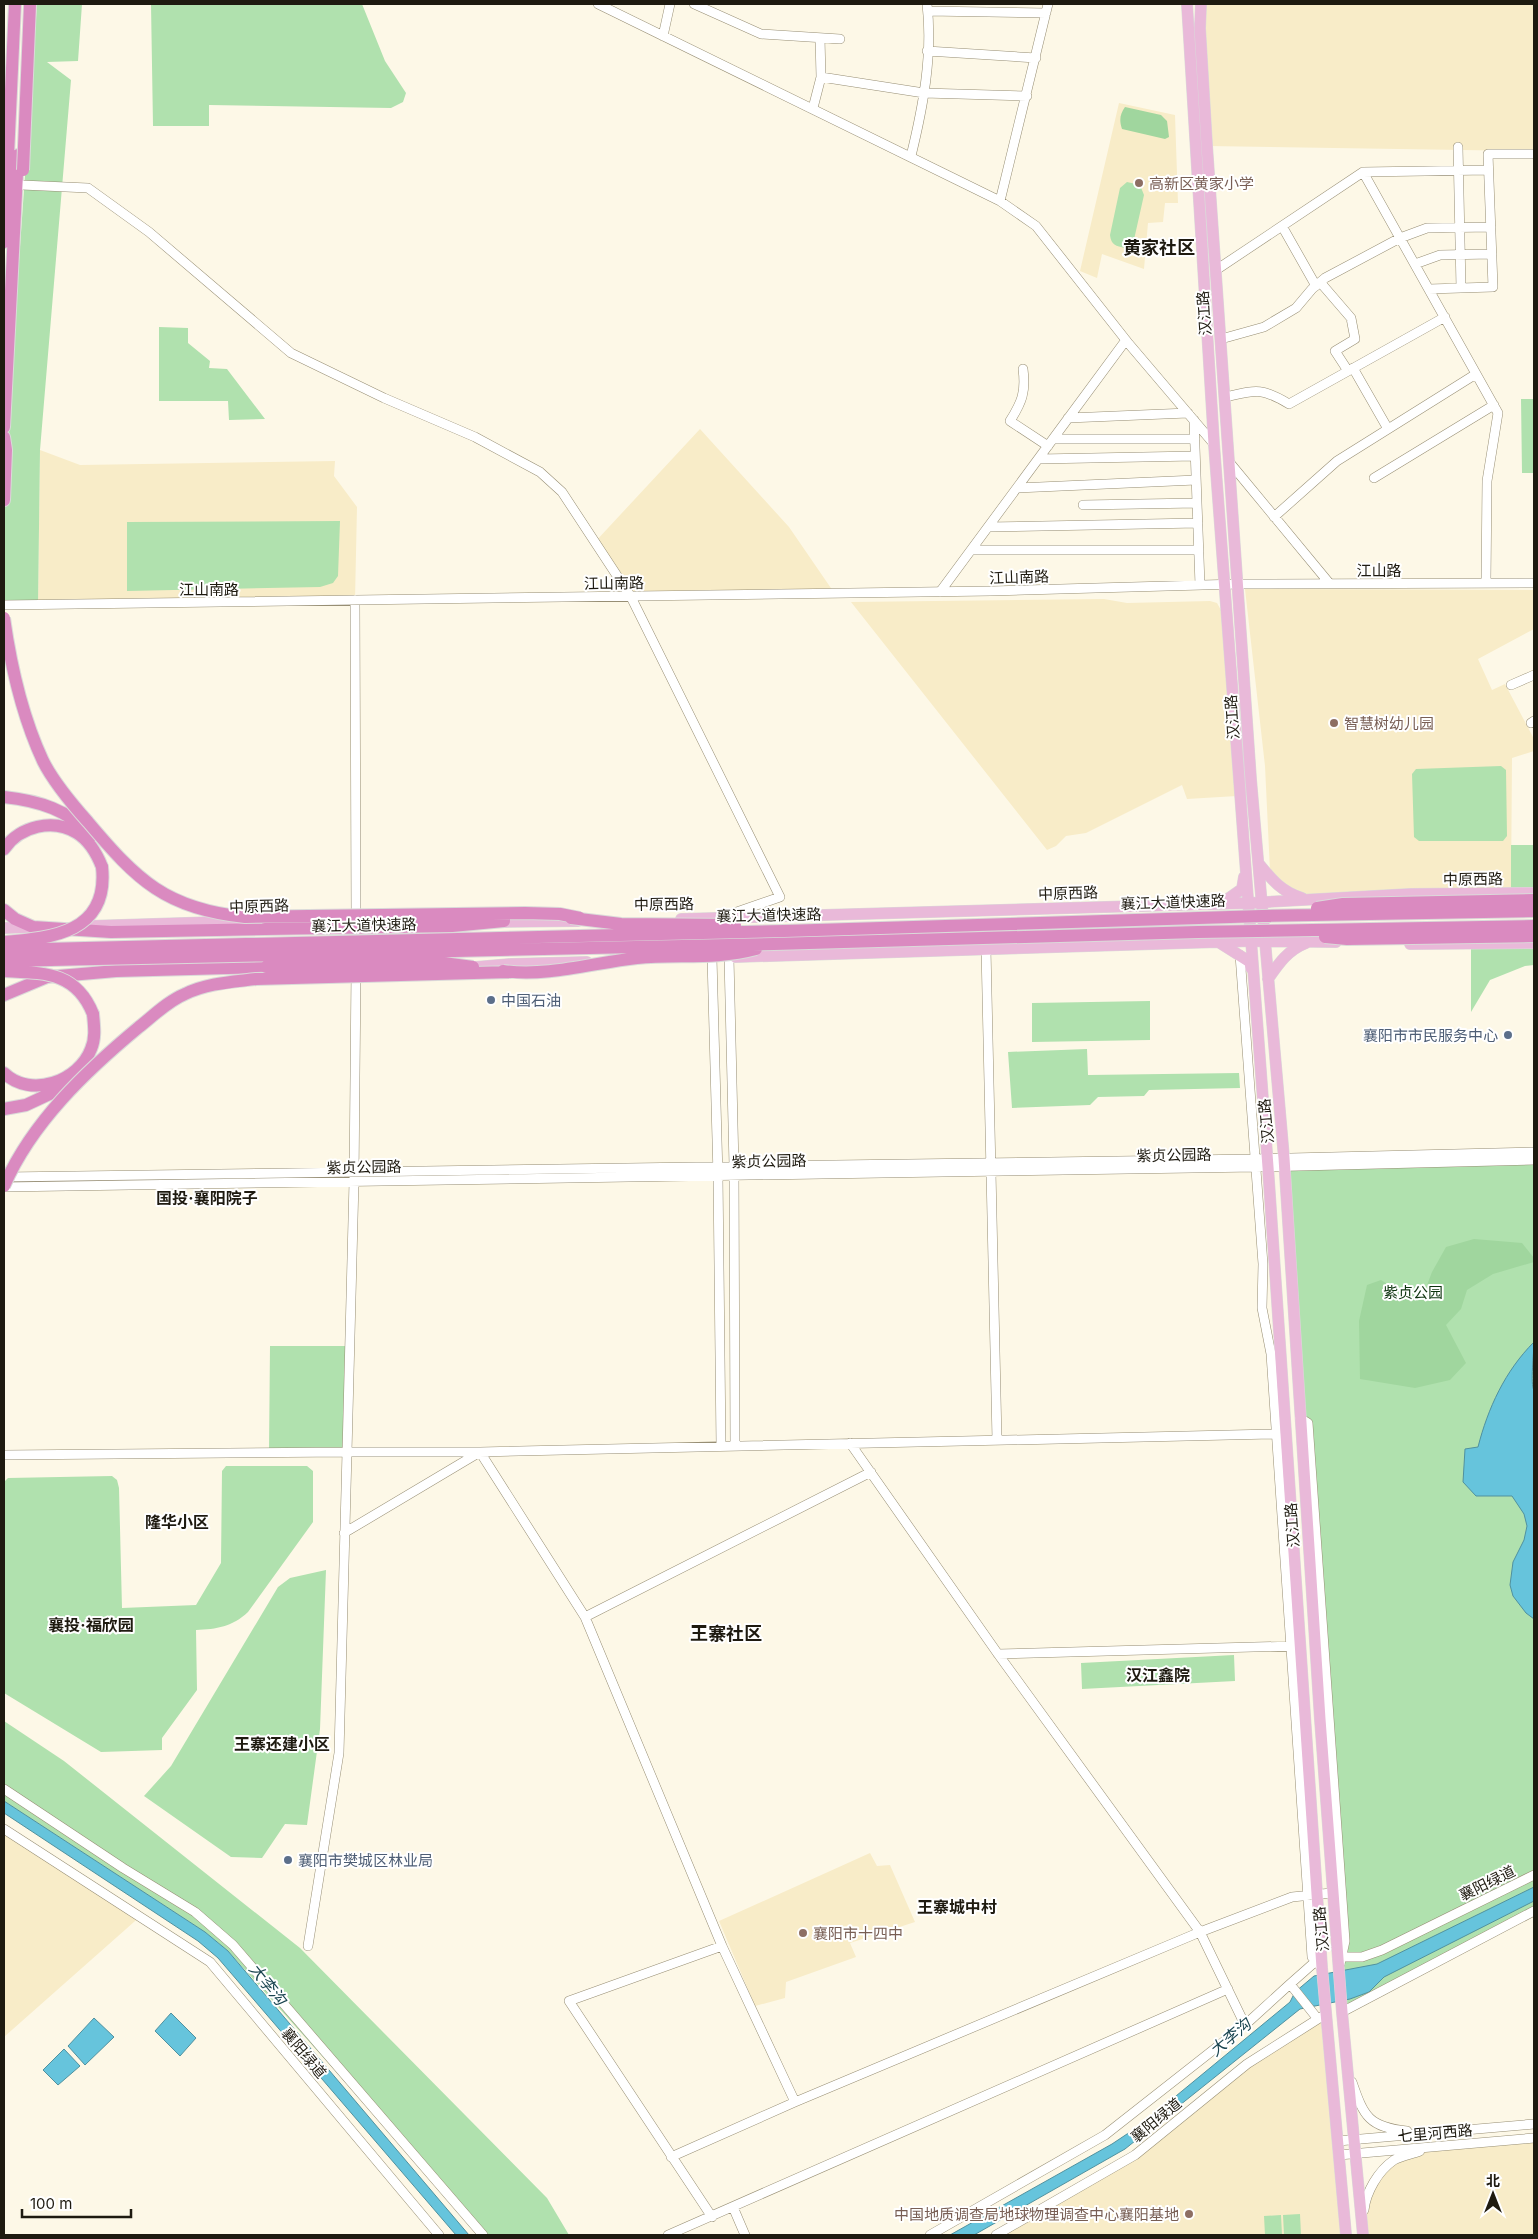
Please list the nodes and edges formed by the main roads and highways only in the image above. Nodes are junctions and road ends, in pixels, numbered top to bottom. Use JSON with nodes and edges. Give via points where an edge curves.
{"nodes":[{"id":1,"x":15,"y":4,"type":"edge"},
{"id":2,"x":24,"y":4,"type":"edge"},
{"id":3,"x":30,"y":4,"type":"edge"},
{"id":4,"x":1187,"y":4,"type":"edge"},
{"id":5,"x":1200,"y":4,"type":"edge"},
{"id":6,"x":23,"y":24,"type":"junction"},
{"id":7,"x":4,"y":242,"type":"edge"},
{"id":8,"x":11,"y":286,"type":"junction"},
{"id":9,"x":4,"y":427,"type":"edge"},
{"id":10,"x":4,"y":437,"type":"edge"},
{"id":11,"x":4,"y":500,"type":"edge"},
{"id":12,"x":4,"y":618,"type":"edge"},
{"id":13,"x":4,"y":798,"type":"edge"},
{"id":14,"x":4,"y":849,"type":"edge"},
{"id":15,"x":114,"y":853,"type":"junction"},
{"id":16,"x":1259,"y":864,"type":"junction"},
{"id":17,"x":1246,"y":866,"type":"junction"},
{"id":18,"x":1534,"y":893,"type":"edge"},
{"id":19,"x":1308,"y":900,"type":"junction"},
{"id":20,"x":1534,"y":900,"type":"edge"},
{"id":21,"x":1249,"y":903,"type":"junction"},
{"id":22,"x":1263,"y":903,"type":"junction"},
{"id":23,"x":1219,"y":904,"type":"junction"},
{"id":24,"x":4,"y":910,"type":"edge"},
{"id":25,"x":1534,"y":911,"type":"edge"},
{"id":26,"x":580,"y":918,"type":"junction"},
{"id":27,"x":1197,"y":918,"type":"junction"},
{"id":28,"x":1534,"y":926,"type":"edge"},
{"id":29,"x":32,"y":927,"type":"junction"},
{"id":30,"x":4,"y":928,"type":"edge"},
{"id":31,"x":767,"y":931,"type":"junction"},
{"id":32,"x":1198,"y":932,"type":"junction"},
{"id":33,"x":1534,"y":936,"type":"edge"},
{"id":34,"x":1266,"y":940,"type":"junction"},
{"id":35,"x":1250,"y":941,"type":"junction"},
{"id":36,"x":1310,"y":941,"type":"junction"},
{"id":37,"x":4,"y":942,"type":"edge"},
{"id":38,"x":1218,"y":942,"type":"junction"},
{"id":39,"x":1534,"y":943,"type":"edge"},
{"id":40,"x":774,"y":944,"type":"junction"},
{"id":41,"x":4,"y":950,"type":"edge"},
{"id":42,"x":4,"y":961,"type":"edge"},
{"id":43,"x":4,"y":971,"type":"edge"},
{"id":44,"x":511,"y":972,"type":"junction"},
{"id":45,"x":4,"y":977,"type":"edge"},
{"id":46,"x":48,"y":977,"type":"junction"},
{"id":47,"x":1253,"y":979,"type":"junction"},
{"id":48,"x":1268,"y":979,"type":"junction"},
{"id":49,"x":4,"y":994,"type":"edge"},
{"id":50,"x":120,"y":1043,"type":"junction"},
{"id":51,"x":4,"y":1073,"type":"edge"},
{"id":52,"x":4,"y":1109,"type":"edge"},
{"id":53,"x":4,"y":1186,"type":"edge"},
{"id":54,"x":1363,"y":2231,"type":"edge"},
{"id":55,"x":1346,"y":2235,"type":"edge"}],
"edges":[{"from":1,"to":7,"type":"highway"},
{"from":2,"to":6,"type":"highway"},
{"from":3,"to":6,"type":"main road"},
{"from":3,"to":8,"type":"highway","bridge":true,"via":[[22,186]]},
{"from":4,"to":17,"type":"main road","name":"汉江路","via":[[1214,444]]},
{"from":5,"to":16,"type":"main road","name":"汉江路"},
{"from":6,"to":8,"type":"highway"},
{"from":8,"to":9,"type":"highway"},
{"from":10,"to":11,"type":"highway"},
{"from":12,"to":15,"type":"highway","bridge":true,"via":[[8,648],[25,713],[44,762],[72,803]]},
{"from":13,"to":15,"type":"highway","bridge":true,"via":[[36,801],[64,812]]},
{"from":14,"to":37,"type":"highway","bridge":true,"via":[[17,835],[29,829],[49,825],[63,827],[88,842],[102,867],[104,882],[94,911],[65,933]]},
{"from":15,"to":26,"type":"highway","bridge":true,"via":[[149,886],[201,911],[222,915],[277,918],[525,913]]},
{"from":16,"to":19,"type":"main road","via":[[1288,894]]},
{"from":16,"to":22,"type":"main road","name":"汉江路"},
{"from":17,"to":21,"type":"main road","name":"汉江路"},
{"from":17,"to":23,"type":"main road","via":[[1242,889]]},
{"from":18,"to":19,"type":"main road","name":"中原西路","via":[[1411,894]]},
{"from":19,"to":22,"type":"main road","name":"中原西路"},
{"from":20,"to":27,"type":"highway","bridge":true,"via":[[1344,904],[1309,909],[1227,911]]},
{"from":21,"to":22,"type":"main road","name":"中原西路"},
{"from":21,"to":23,"type":"main road","name":"中原西路"},
{"from":21,"to":35,"type":"main road","name":"汉江路"},
{"from":22,"to":34,"type":"main road","name":"汉江路"},
{"from":23,"to":29,"type":"main road","name":"中原西路","via":[[475,923],[433,916]]},
{"from":24,"to":29,"type":"highway"},
{"from":25,"to":27,"type":"highway","name":"襄江大道快速路","bridge":true},
{"from":26,"to":29,"type":"highway","bridge":true,"via":[[452,926],[111,932]]},
{"from":26,"to":31,"type":"highway","bridge":true,"via":[[620,924],[728,924]]},
{"from":27,"to":31,"type":"highway","name":"襄江大道快速路","bridge":true},
{"from":28,"to":32,"type":"highway","name":"襄江大道快速路","bridge":true},
{"from":29,"to":30,"type":"main road","name":"中原西路"},
{"from":31,"to":41,"type":"highway","name":"襄江大道快速路","bridge":true},
{"from":32,"to":33,"type":"highway","bridge":true,"via":[[1227,937],[1310,935],[1347,939]]},
{"from":32,"to":40,"type":"highway","name":"襄江大道快速路","bridge":true},
{"from":34,"to":35,"type":"main road"},
{"from":34,"to":36,"type":"main road"},
{"from":34,"to":48,"type":"main road","name":"汉江路"},
{"from":35,"to":38,"type":"main road"},
{"from":35,"to":47,"type":"main road","name":"汉江路"},
{"from":36,"to":39,"type":"main road"},
{"from":36,"to":48,"type":"main road","via":[[1296,947],[1282,959]]},
{"from":38,"to":46,"type":"main road","via":[[511,964],[446,970]]},
{"from":38,"to":47,"type":"main road","via":[[1250,962]]},
{"from":40,"to":42,"type":"highway","name":"襄江大道快速路","bridge":true},
{"from":40,"to":44,"type":"highway","bridge":true,"via":[[732,956],[638,958],[571,970]]},
{"from":43,"to":51,"type":"highway","bridge":true,"via":[[50,974],[78,988],[93,1014],[94,1030],[86,1060],[59,1082],[30,1084]]},
{"from":44,"to":46,"type":"highway","bridge":true,"via":[[436,962],[116,970]]},
{"from":44,"to":50,"type":"highway","bridge":true,"via":[[256,979],[214,984],[184,994]]},
{"from":45,"to":46,"type":"main road"},
{"from":46,"to":49,"type":"highway"},
{"from":47,"to":55,"type":"main road","name":"汉江路","via":[[1268,1163],[1312,1896],[1321,2017],[1338,2141]]},
{"from":48,"to":54,"type":"main road","name":"汉江路","via":[[1285,1162],[1300,1418],[1337,1893],[1342,2012]]},
{"from":50,"to":52,"type":"highway","bridge":true,"via":[[71,1083],[34,1102]]},
{"from":50,"to":53,"type":"highway","bridge":true,"via":[[39,1125]]}]}
